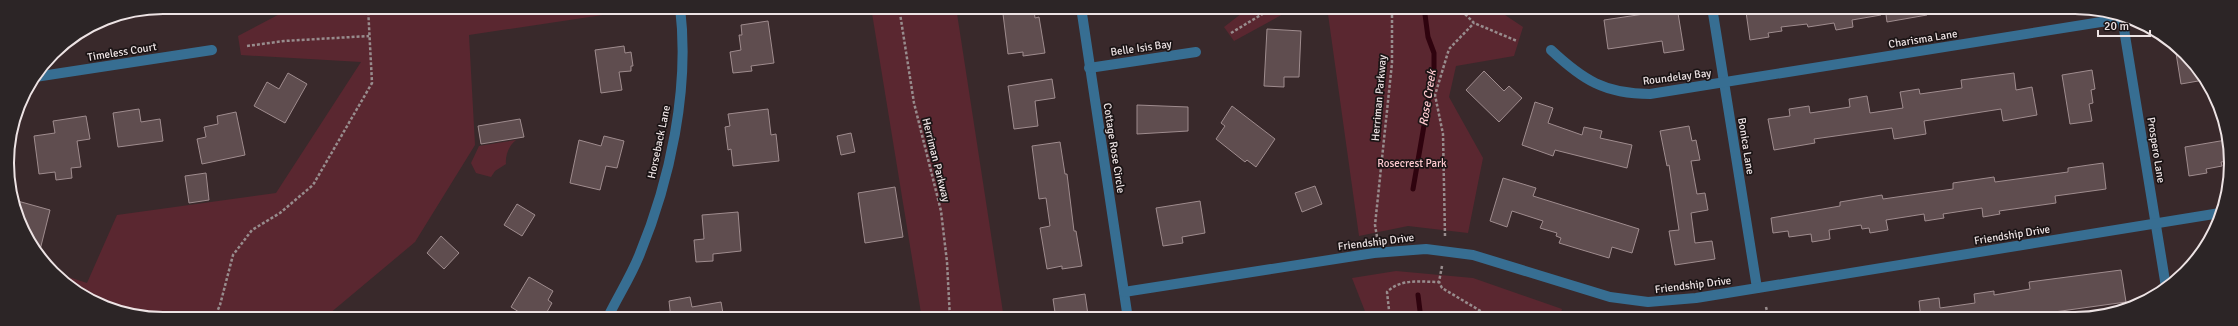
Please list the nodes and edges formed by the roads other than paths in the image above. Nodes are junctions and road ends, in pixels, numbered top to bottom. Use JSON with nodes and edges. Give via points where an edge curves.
{"nodes":[{"id":1,"x":681,"y":14,"type":"edge"},
{"id":2,"x":1082,"y":14,"type":"edge"},
{"id":3,"x":1713,"y":14,"type":"edge"},
{"id":4,"x":2115,"y":19,"type":"edge"},
{"id":5,"x":2125,"y":23,"type":"edge"},
{"id":6,"x":212,"y":50,"type":"dead end"},
{"id":7,"x":1551,"y":50,"type":"dead end"},
{"id":8,"x":1196,"y":52,"type":"dead end"},
{"id":9,"x":1089,"y":68,"type":"junction"},
{"id":10,"x":42,"y":76,"type":"edge"},
{"id":11,"x":1724,"y":83,"type":"junction"},
{"id":12,"x":2215,"y":214,"type":"edge"},
{"id":13,"x":2155,"y":224,"type":"junction"},
{"id":14,"x":2165,"y":282,"type":"edge"},
{"id":15,"x":1757,"y":288,"type":"junction"},
{"id":16,"x":1124,"y":292,"type":"junction"},
{"id":17,"x":611,"y":312,"type":"edge"},
{"id":18,"x":1127,"y":312,"type":"edge"}],
"edges":[{"from":1,"to":17,"type":"street","name":"Horseback Lane","via":[[683,32],[679,105],[667,173],[639,257]]},
{"from":2,"to":9,"type":"street","name":"Cottage Rose Circle"},
{"from":3,"to":11,"type":"street","name":"Bonica Lane"},
{"from":4,"to":11,"type":"street","name":"Charisma Lane"},
{"from":5,"to":13,"type":"street","name":"Prospero Lane"},
{"from":6,"to":10,"type":"street","name":"Timeless Court"},
{"from":7,"to":11,"type":"street","name":"Roundelay Bay","via":[[1587,80],[1617,91],[1650,94]]},
{"from":8,"to":9,"type":"street","name":"Belle Isis Bay"},
{"from":9,"to":16,"type":"street","name":"Cottage Rose Circle"},
{"from":11,"to":15,"type":"street","name":"Bonica Lane"},
{"from":12,"to":13,"type":"street","name":"Friendship Drive"},
{"from":13,"to":14,"type":"street","name":"Prospero Lane"},
{"from":13,"to":15,"type":"street","name":"Friendship Drive"},
{"from":15,"to":16,"type":"street","name":"Friendship Drive","via":[[1680,300],[1628,300],[1596,293],[1473,255],[1443,250],[1408,249]]},
{"from":16,"to":18,"type":"street","name":"Cottage Rose Circle"}]}
